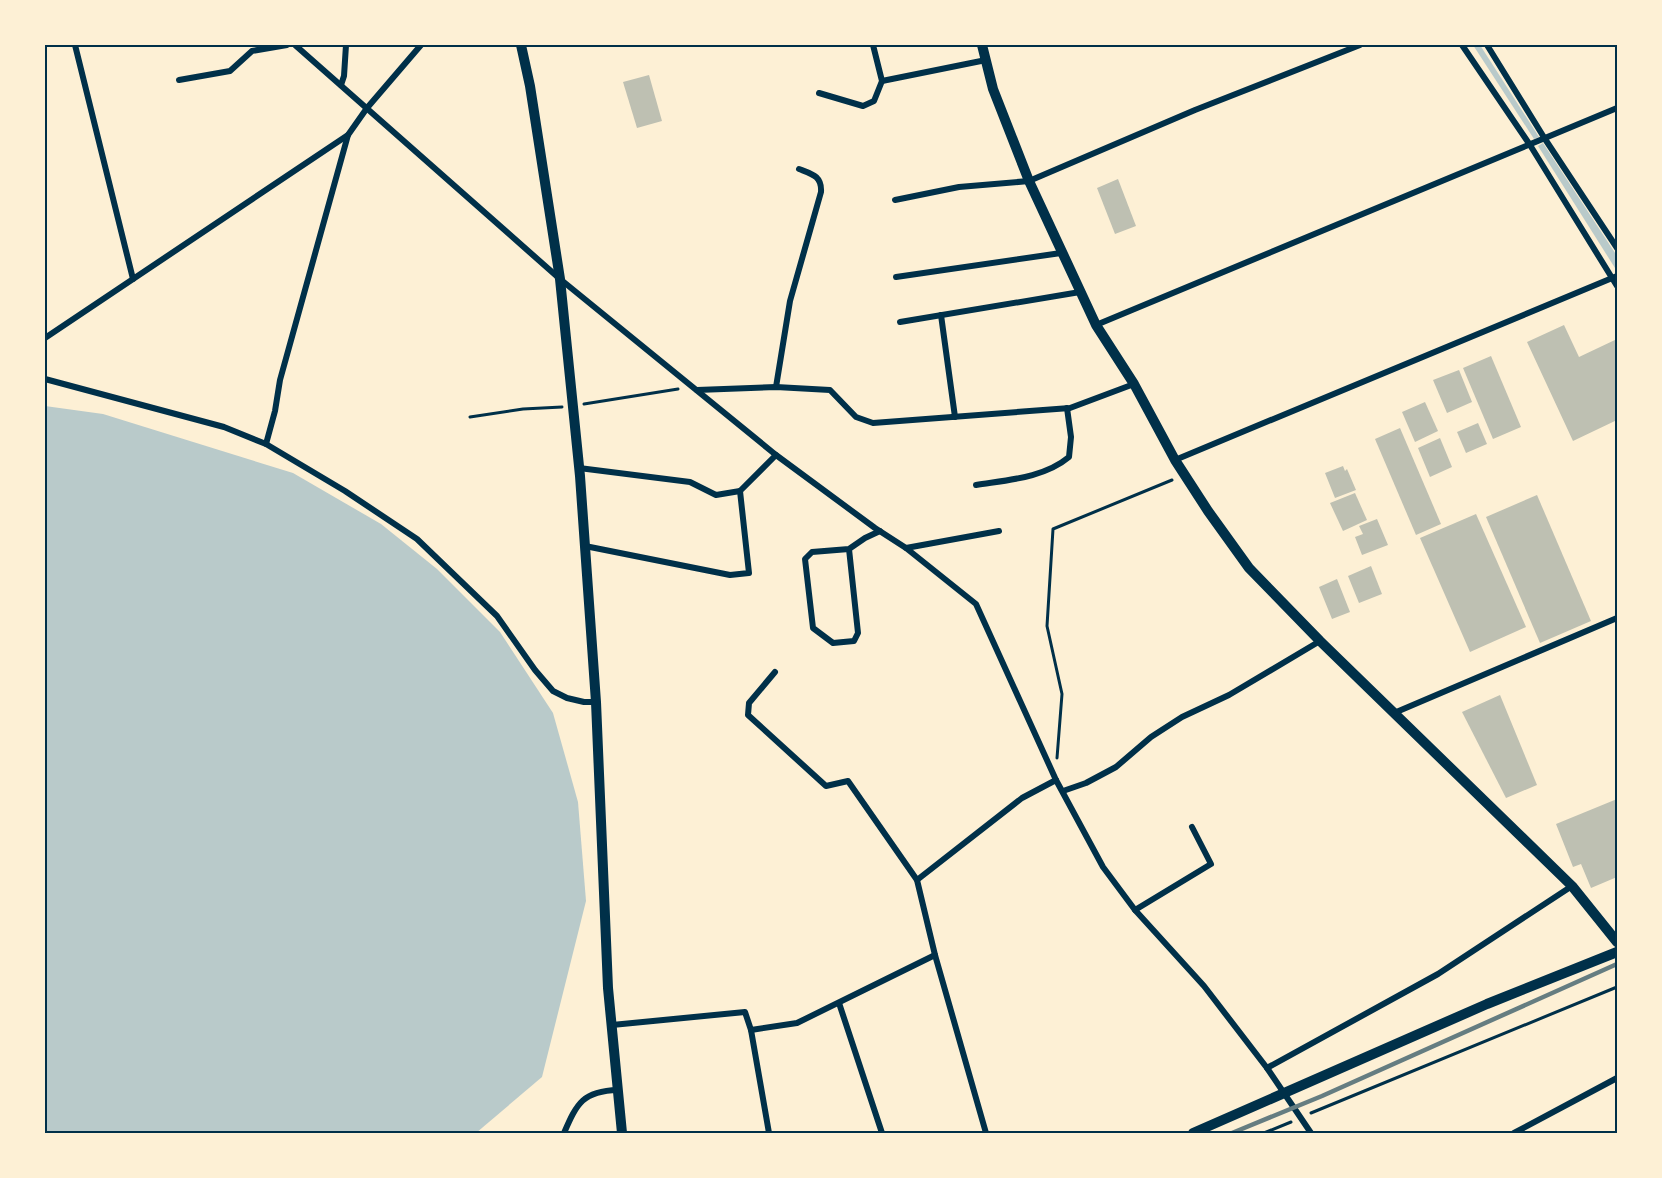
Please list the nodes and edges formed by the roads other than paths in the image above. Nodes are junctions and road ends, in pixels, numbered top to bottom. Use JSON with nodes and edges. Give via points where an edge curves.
{"nodes":[{"id":1,"x":75,"y":45,"type":"edge"},
{"id":2,"x":287,"y":45,"type":"edge"},
{"id":3,"x":295,"y":45,"type":"edge"},
{"id":4,"x":346,"y":45,"type":"edge"},
{"id":5,"x":421,"y":45,"type":"edge"},
{"id":6,"x":521,"y":45,"type":"edge"},
{"id":7,"x":873,"y":45,"type":"edge"},
{"id":8,"x":982,"y":45,"type":"edge"},
{"id":9,"x":1360,"y":45,"type":"edge"},
{"id":10,"x":1462,"y":45,"type":"edge"},
{"id":11,"x":1488,"y":45,"type":"edge"},
{"id":12,"x":986,"y":60,"type":"junction"},
{"id":13,"x":179,"y":80,"type":"dead end"},
{"id":14,"x":882,"y":81,"type":"junction"},
{"id":15,"x":341,"y":85,"type":"junction"},
{"id":16,"x":819,"y":93,"type":"dead end"},
{"id":17,"x":366,"y":108,"type":"junction"},
{"id":18,"x":1617,"y":108,"type":"edge"},
{"id":19,"x":348,"y":135,"type":"junction"},
{"id":20,"x":1545,"y":138,"type":"junction"},
{"id":21,"x":1530,"y":145,"type":"junction"},
{"id":22,"x":799,"y":169,"type":"dead end"},
{"id":23,"x":1029,"y":181,"type":"junction"},
{"id":24,"x":895,"y":200,"type":"dead end"},
{"id":25,"x":1617,"y":248,"type":"edge"},
{"id":26,"x":1062,"y":253,"type":"junction"},
{"id":27,"x":896,"y":277,"type":"dead end"},
{"id":28,"x":1615,"y":277,"type":"edge"},
{"id":29,"x":133,"y":279,"type":"junction"},
{"id":30,"x":560,"y":279,"type":"junction"},
{"id":31,"x":1617,"y":286,"type":"edge"},
{"id":32,"x":1080,"y":292,"type":"junction"},
{"id":33,"x":941,"y":315,"type":"junction"},
{"id":34,"x":900,"y":322,"type":"dead end"},
{"id":35,"x":1096,"y":325,"type":"junction"},
{"id":36,"x":45,"y":338,"type":"edge"},
{"id":37,"x":45,"y":379,"type":"edge"},
{"id":38,"x":1134,"y":384,"type":"junction"},
{"id":39,"x":776,"y":387,"type":"junction"},
{"id":40,"x":694,"y":388,"type":"junction"},
{"id":41,"x":1067,"y":408,"type":"junction"},
{"id":42,"x":955,"y":417,"type":"junction"},
{"id":43,"x":266,"y":444,"type":"junction"},
{"id":44,"x":776,"y":455,"type":"junction"},
{"id":45,"x":1175,"y":460,"type":"junction"},
{"id":46,"x":579,"y":468,"type":"junction"},
{"id":47,"x":976,"y":485,"type":"dead end"},
{"id":48,"x":741,"y":491,"type":"junction"},
{"id":49,"x":880,"y":531,"type":"junction"},
{"id":50,"x":999,"y":531,"type":"dead end"},
{"id":51,"x":585,"y":546,"type":"junction"},
{"id":52,"x":906,"y":548,"type":"junction"},
{"id":53,"x":849,"y":549,"type":"junction"},
{"id":54,"x":1617,"y":618,"type":"edge"},
{"id":55,"x":1320,"y":641,"type":"junction"},
{"id":56,"x":775,"y":672,"type":"dead end"},
{"id":57,"x":596,"y":702,"type":"junction"},
{"id":58,"x":1394,"y":713,"type":"junction"},
{"id":59,"x":1056,"y":780,"type":"junction"},
{"id":60,"x":1063,"y":791,"type":"junction"},
{"id":61,"x":1192,"y":827,"type":"dead end"},
{"id":62,"x":916,"y":880,"type":"junction"},
{"id":63,"x":1572,"y":886,"type":"junction"},
{"id":64,"x":1135,"y":910,"type":"junction"},
{"id":65,"x":1617,"y":942,"type":"edge"},
{"id":66,"x":1617,"y":952,"type":"edge"},
{"id":67,"x":935,"y":955,"type":"junction"},
{"id":68,"x":839,"y":1004,"type":"junction"},
{"id":69,"x":612,"y":1025,"type":"junction"},
{"id":70,"x":751,"y":1030,"type":"junction"},
{"id":71,"x":1267,"y":1068,"type":"junction"},
{"id":72,"x":1617,"y":1078,"type":"edge"},
{"id":73,"x":618,"y":1090,"type":"junction"},
{"id":74,"x":1286,"y":1094,"type":"junction"},
{"id":75,"x":564,"y":1133,"type":"edge"},
{"id":76,"x":622,"y":1133,"type":"edge"},
{"id":77,"x":769,"y":1133,"type":"edge"},
{"id":78,"x":882,"y":1133,"type":"edge"},
{"id":79,"x":986,"y":1133,"type":"edge"},
{"id":80,"x":1193,"y":1133,"type":"edge"},
{"id":81,"x":1311,"y":1133,"type":"edge"},
{"id":82,"x":1514,"y":1133,"type":"edge"}],
"edges":[{"from":1,"to":29,"type":"street"},
{"from":2,"to":13,"type":"street","via":[[252,51],[230,71]]},
{"from":3,"to":15,"type":"street"},
{"from":4,"to":15,"type":"street"},
{"from":5,"to":17,"type":"street"},
{"from":6,"to":30,"type":"street"},
{"from":7,"to":14,"type":"street"},
{"from":8,"to":12,"type":"street"},
{"from":9,"to":23,"type":"street"},
{"from":10,"to":21,"type":"street"},
{"from":11,"to":20,"type":"street"},
{"from":12,"to":14,"type":"street"},
{"from":12,"to":23,"type":"street","via":[[993,90]]},
{"from":14,"to":16,"type":"street","via":[[874,101],[863,106]]},
{"from":15,"to":17,"type":"street"},
{"from":17,"to":19,"type":"street"},
{"from":17,"to":30,"type":"street"},
{"from":18,"to":20,"type":"street"},
{"from":19,"to":29,"type":"street"},
{"from":19,"to":43,"type":"street"},
{"from":20,"to":21,"type":"street"},
{"from":20,"to":25,"type":"street"},
{"from":21,"to":28,"type":"street"},
{"from":21,"to":35,"type":"street"},
{"from":22,"to":39,"type":"street","via":[[817,176],[822,183],[790,301]]},
{"from":23,"to":24,"type":"street","via":[[959,187]]},
{"from":23,"to":26,"type":"street"},
{"from":26,"to":27,"type":"street"},
{"from":26,"to":32,"type":"street"},
{"from":28,"to":31,"type":"street"},
{"from":28,"to":45,"type":"street"},
{"from":29,"to":36,"type":"street"},
{"from":30,"to":40,"type":"street"},
{"from":30,"to":46,"type":"street"},
{"from":32,"to":33,"type":"street"},
{"from":32,"to":35,"type":"street"},
{"from":33,"to":34,"type":"street"},
{"from":33,"to":42,"type":"street"},
{"from":35,"to":38,"type":"street"},
{"from":37,"to":43,"type":"street","via":[[224,427]]},
{"from":38,"to":41,"type":"street"},
{"from":38,"to":45,"type":"street"},
{"from":39,"to":40,"type":"street"},
{"from":39,"to":42,"type":"street","via":[[830,390],[856,417],[873,423]]},
{"from":40,"to":44,"type":"street"},
{"from":41,"to":42,"type":"street"},
{"from":41,"to":47,"type":"street","via":[[1069,457],[1056,467],[1023,477]]},
{"from":43,"to":57,"type":"street","via":[[417,539],[497,616],[553,691],[567,698]]},
{"from":44,"to":48,"type":"street"},
{"from":44,"to":49,"type":"street"},
{"from":45,"to":55,"type":"street","via":[[1249,568]]},
{"from":46,"to":48,"type":"street","via":[[690,482],[716,495]]},
{"from":46,"to":51,"type":"street"},
{"from":48,"to":51,"type":"street","via":[[749,573],[730,575]]},
{"from":49,"to":52,"type":"street"},
{"from":49,"to":53,"type":"street"},
{"from":50,"to":52,"type":"street"},
{"from":51,"to":57,"type":"street"},
{"from":52,"to":59,"type":"street","via":[[976,604]]},
{"from":53,"to":53,"type":"street","via":[[812,552],[805,559],[813,628],[833,643],[854,641],[858,633]]},
{"from":54,"to":58,"type":"street"},
{"from":55,"to":58,"type":"street"},
{"from":55,"to":60,"type":"street","via":[[1229,695],[1182,717],[1116,767]]},
{"from":56,"to":62,"type":"street","via":[[749,703],[748,715],[826,786],[848,781]]},
{"from":57,"to":69,"type":"street"},
{"from":58,"to":63,"type":"street"},
{"from":59,"to":60,"type":"street"},
{"from":59,"to":62,"type":"street","via":[[1022,798]]},
{"from":60,"to":64,"type":"street","via":[[1103,867]]},
{"from":61,"to":64,"type":"street","via":[[1211,864]]},
{"from":62,"to":67,"type":"street"},
{"from":63,"to":65,"type":"street"},
{"from":63,"to":71,"type":"street","via":[[1438,975]]},
{"from":64,"to":71,"type":"street","via":[[1204,986]]},
{"from":66,"to":74,"type":"street","via":[[1487,1004]]},
{"from":67,"to":68,"type":"street"},
{"from":67,"to":79,"type":"street"},
{"from":68,"to":70,"type":"street","via":[[797,1023]]},
{"from":68,"to":78,"type":"street"},
{"from":69,"to":70,"type":"street","via":[[745,1012]]},
{"from":69,"to":73,"type":"street"},
{"from":70,"to":77,"type":"street"},
{"from":71,"to":74,"type":"street"},
{"from":72,"to":82,"type":"street"},
{"from":73,"to":75,"type":"street","via":[[600,1090],[587,1096],[574,1111]]},
{"from":73,"to":76,"type":"street"},
{"from":74,"to":80,"type":"street"},
{"from":74,"to":81,"type":"street"}]}
